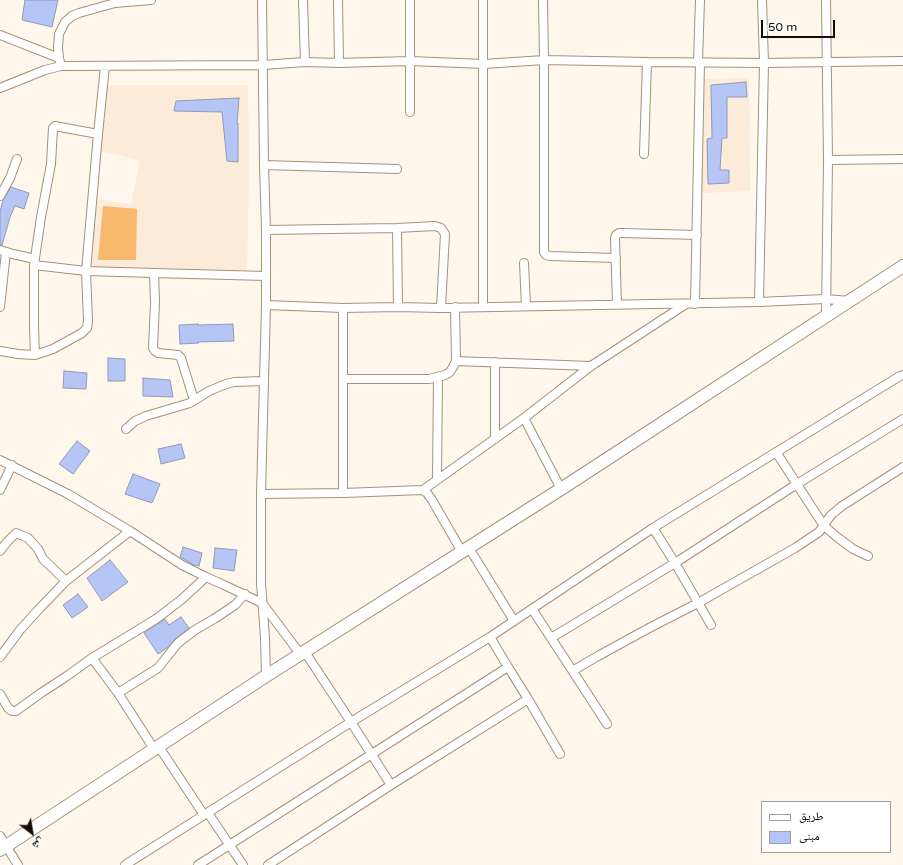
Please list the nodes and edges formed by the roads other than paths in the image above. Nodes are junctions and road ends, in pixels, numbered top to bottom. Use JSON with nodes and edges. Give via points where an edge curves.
{"nodes":[{"id":1,"x":151,"y":0,"type":"edge"},
{"id":2,"x":262,"y":0,"type":"edge"},
{"id":3,"x":303,"y":0,"type":"edge"},
{"id":4,"x":338,"y":0,"type":"edge"},
{"id":5,"x":410,"y":0,"type":"edge"},
{"id":6,"x":483,"y":0,"type":"edge"},
{"id":7,"x":543,"y":0,"type":"edge"},
{"id":8,"x":700,"y":0,"type":"edge"},
{"id":9,"x":762,"y":0,"type":"edge"},
{"id":10,"x":826,"y":0,"type":"edge"},
{"id":11,"x":0,"y":35,"type":"edge"},
{"id":12,"x":544,"y":60,"type":"junction"},
{"id":13,"x":410,"y":61,"type":"junction"},
{"id":14,"x":60,"y":62,"type":"junction"},
{"id":15,"x":305,"y":62,"type":"junction"},
{"id":16,"x":647,"y":62,"type":"junction"},
{"id":17,"x":699,"y":62,"type":"junction"},
{"id":18,"x":764,"y":62,"type":"junction"},
{"id":19,"x":826,"y":62,"type":"junction"},
{"id":20,"x":903,"y":62,"type":"edge"},
{"id":21,"x":339,"y":63,"type":"junction"},
{"id":22,"x":263,"y":64,"type":"junction"},
{"id":23,"x":484,"y":64,"type":"junction"},
{"id":24,"x":105,"y":66,"type":"junction"},
{"id":25,"x":0,"y":88,"type":"edge"},
{"id":26,"x":410,"y":112,"type":"dead end"},
{"id":27,"x":98,"y":134,"type":"junction"},
{"id":28,"x":644,"y":154,"type":"dead end"},
{"id":29,"x":17,"y":159,"type":"dead end"},
{"id":30,"x":903,"y":159,"type":"edge"},
{"id":31,"x":828,"y":160,"type":"junction"},
{"id":32,"x":264,"y":165,"type":"junction"},
{"id":33,"x":397,"y":169,"type":"dead end"},
{"id":34,"x":0,"y":196,"type":"edge"},
{"id":35,"x":397,"y":228,"type":"junction"},
{"id":36,"x":266,"y":230,"type":"junction"},
{"id":37,"x":697,"y":235,"type":"junction"},
{"id":38,"x":3,"y":251,"type":"edge"},
{"id":39,"x":616,"y":258,"type":"junction"},
{"id":40,"x":35,"y":262,"type":"junction"},
{"id":41,"x":524,"y":263,"type":"dead end"},
{"id":42,"x":903,"y":266,"type":"edge"},
{"id":43,"x":86,"y":271,"type":"junction"},
{"id":44,"x":154,"y":274,"type":"junction"},
{"id":45,"x":266,"y":276,"type":"junction"},
{"id":46,"x":825,"y":298,"type":"junction"},
{"id":47,"x":850,"y":301,"type":"junction"},
{"id":48,"x":759,"y":302,"type":"junction"},
{"id":49,"x":686,"y":304,"type":"junction"},
{"id":50,"x":695,"y":304,"type":"junction"},
{"id":51,"x":266,"y":305,"type":"junction"},
{"id":52,"x":617,"y":305,"type":"junction"},
{"id":53,"x":483,"y":306,"type":"junction"},
{"id":54,"x":526,"y":306,"type":"junction"},
{"id":55,"x":0,"y":307,"type":"edge"},
{"id":56,"x":398,"y":307,"type":"junction"},
{"id":57,"x":343,"y":308,"type":"junction"},
{"id":58,"x":441,"y":308,"type":"junction"},
{"id":59,"x":455,"y":308,"type":"junction"},
{"id":60,"x":826,"y":316,"type":"junction"},
{"id":61,"x":0,"y":351,"type":"edge"},
{"id":62,"x":36,"y":355,"type":"junction"},
{"id":63,"x":456,"y":361,"type":"junction"},
{"id":64,"x":495,"y":362,"type":"junction"},
{"id":65,"x":590,"y":366,"type":"junction"},
{"id":66,"x":903,"y":375,"type":"edge"},
{"id":67,"x":438,"y":377,"type":"junction"},
{"id":68,"x":343,"y":379,"type":"junction"},
{"id":69,"x":264,"y":381,"type":"junction"},
{"id":70,"x":194,"y":400,"type":"junction"},
{"id":71,"x":524,"y":418,"type":"junction"},
{"id":72,"x":903,"y":419,"type":"edge"},
{"id":73,"x":126,"y":429,"type":"dead end"},
{"id":74,"x":495,"y":439,"type":"junction"},
{"id":75,"x":776,"y":452,"type":"junction"},
{"id":76,"x":0,"y":460,"type":"edge"},
{"id":77,"x":12,"y":465,"type":"junction"},
{"id":78,"x":903,"y":467,"type":"edge"},
{"id":79,"x":437,"y":480,"type":"junction"},
{"id":80,"x":797,"y":484,"type":"junction"},
{"id":81,"x":561,"y":489,"type":"junction"},
{"id":82,"x":0,"y":490,"type":"edge"},
{"id":83,"x":424,"y":490,"type":"junction"},
{"id":84,"x":343,"y":493,"type":"junction"},
{"id":85,"x":262,"y":494,"type":"junction"},
{"id":86,"x":824,"y":526,"type":"junction"},
{"id":87,"x":653,"y":528,"type":"junction"},
{"id":88,"x":130,"y":531,"type":"junction"},
{"id":89,"x":465,"y":550,"type":"junction"},
{"id":90,"x":0,"y":551,"type":"edge"},
{"id":91,"x":868,"y":556,"type":"dead end"},
{"id":92,"x":675,"y":563,"type":"junction"},
{"id":93,"x":206,"y":577,"type":"junction"},
{"id":94,"x":66,"y":581,"type":"junction"},
{"id":95,"x":245,"y":594,"type":"junction"},
{"id":96,"x":262,"y":602,"type":"junction"},
{"id":97,"x":698,"y":603,"type":"junction"},
{"id":98,"x":532,"y":609,"type":"junction"},
{"id":99,"x":514,"y":621,"type":"junction"},
{"id":100,"x":711,"y":625,"type":"dead end"},
{"id":101,"x":490,"y":637,"type":"junction"},
{"id":102,"x":551,"y":638,"type":"junction"},
{"id":103,"x":303,"y":653,"type":"junction"},
{"id":104,"x":0,"y":657,"type":"edge"},
{"id":105,"x":92,"y":658,"type":"junction"},
{"id":106,"x":508,"y":667,"type":"junction"},
{"id":107,"x":572,"y":670,"type":"junction"},
{"id":108,"x":266,"y":676,"type":"junction"},
{"id":109,"x":118,"y":693,"type":"junction"},
{"id":110,"x":0,"y":694,"type":"edge"},
{"id":111,"x":528,"y":699,"type":"junction"},
{"id":112,"x":351,"y":722,"type":"junction"},
{"id":113,"x":607,"y":724,"type":"dead end"},
{"id":114,"x":157,"y":748,"type":"junction"},
{"id":115,"x":372,"y":754,"type":"junction"},
{"id":116,"x":560,"y":754,"type":"dead end"},
{"id":117,"x":391,"y":785,"type":"junction"},
{"id":118,"x":206,"y":814,"type":"junction"},
{"id":119,"x":2,"y":844,"type":"edge"},
{"id":120,"x":229,"y":845,"type":"junction"},
{"id":121,"x":18,"y":865,"type":"edge"},
{"id":122,"x":125,"y":865,"type":"edge"},
{"id":123,"x":198,"y":865,"type":"edge"},
{"id":124,"x":243,"y":865,"type":"edge"},
{"id":125,"x":268,"y":865,"type":"edge"}],
"edges":[{"from":1,"to":14,"type":"street","via":[[115,3],[72,16],[64,22],[59,34]]},
{"from":2,"to":22,"type":"street"},
{"from":3,"to":15,"type":"street"},
{"from":4,"to":21,"type":"street"},
{"from":5,"to":13,"type":"street"},
{"from":6,"to":23,"type":"street"},
{"from":7,"to":12,"type":"street"},
{"from":8,"to":17,"type":"street"},
{"from":9,"to":18,"type":"street"},
{"from":10,"to":19,"type":"street"},
{"from":11,"to":14,"type":"street"},
{"from":12,"to":16,"type":"street"},
{"from":12,"to":23,"type":"street"},
{"from":12,"to":39,"type":"street","via":[[544,252],[550,256]]},
{"from":13,"to":21,"type":"street"},
{"from":13,"to":23,"type":"street"},
{"from":13,"to":26,"type":"street"},
{"from":14,"to":24,"type":"street"},
{"from":14,"to":25,"type":"street"},
{"from":15,"to":21,"type":"street"},
{"from":15,"to":22,"type":"street"},
{"from":16,"to":17,"type":"street"},
{"from":16,"to":28,"type":"street"},
{"from":17,"to":18,"type":"street"},
{"from":17,"to":37,"type":"street"},
{"from":18,"to":19,"type":"street"},
{"from":18,"to":48,"type":"street"},
{"from":19,"to":20,"type":"street"},
{"from":19,"to":31,"type":"street"},
{"from":22,"to":24,"type":"street"},
{"from":22,"to":32,"type":"street"},
{"from":23,"to":53,"type":"street"},
{"from":24,"to":27,"type":"street"},
{"from":27,"to":40,"type":"street","via":[[55,126],[53,128],[51,164]]},
{"from":27,"to":43,"type":"street"},
{"from":29,"to":34,"type":"street"},
{"from":30,"to":31,"type":"street"},
{"from":31,"to":46,"type":"street"},
{"from":32,"to":33,"type":"street"},
{"from":32,"to":36,"type":"street"},
{"from":35,"to":36,"type":"street"},
{"from":35,"to":56,"type":"street"},
{"from":35,"to":58,"type":"street","via":[[434,226],[441,228],[445,234]]},
{"from":36,"to":45,"type":"street"},
{"from":37,"to":39,"type":"street","via":[[619,233],[616,235]]},
{"from":37,"to":50,"type":"street"},
{"from":38,"to":40,"type":"street"},
{"from":38,"to":55,"type":"street"},
{"from":39,"to":52,"type":"street"},
{"from":40,"to":43,"type":"street"},
{"from":40,"to":62,"type":"street"},
{"from":41,"to":54,"type":"street"},
{"from":42,"to":47,"type":"main road"},
{"from":43,"to":44,"type":"street"},
{"from":43,"to":62,"type":"street","via":[[87,328],[53,349]]},
{"from":44,"to":45,"type":"street"},
{"from":44,"to":70,"type":"street","via":[[153,348],[155,352],[178,355],[181,358]]},
{"from":45,"to":51,"type":"street"},
{"from":46,"to":47,"type":"street"},
{"from":46,"to":48,"type":"street"},
{"from":46,"to":60,"type":"street"},
{"from":47,"to":60,"type":"main road"},
{"from":48,"to":50,"type":"street"},
{"from":49,"to":50,"type":"street"},
{"from":49,"to":52,"type":"street"},
{"from":49,"to":65,"type":"street"},
{"from":51,"to":57,"type":"street"},
{"from":51,"to":69,"type":"street"},
{"from":52,"to":54,"type":"street"},
{"from":53,"to":54,"type":"street"},
{"from":53,"to":59,"type":"street"},
{"from":56,"to":57,"type":"street"},
{"from":56,"to":58,"type":"street"},
{"from":57,"to":68,"type":"street"},
{"from":58,"to":59,"type":"street"},
{"from":59,"to":63,"type":"street"},
{"from":60,"to":81,"type":"main road"},
{"from":61,"to":62,"type":"street"},
{"from":63,"to":64,"type":"street"},
{"from":63,"to":67,"type":"street","via":[[450,372]]},
{"from":64,"to":65,"type":"street"},
{"from":64,"to":74,"type":"street"},
{"from":65,"to":71,"type":"street"},
{"from":66,"to":75,"type":"street"},
{"from":67,"to":68,"type":"street"},
{"from":67,"to":79,"type":"street"},
{"from":68,"to":84,"type":"street"},
{"from":69,"to":70,"type":"street","via":[[226,384]]},
{"from":69,"to":85,"type":"street"},
{"from":70,"to":73,"type":"street","via":[[146,416]]},
{"from":71,"to":74,"type":"street"},
{"from":71,"to":81,"type":"street"},
{"from":72,"to":80,"type":"street"},
{"from":74,"to":79,"type":"street"},
{"from":75,"to":80,"type":"street"},
{"from":75,"to":87,"type":"street"},
{"from":76,"to":77,"type":"street"},
{"from":77,"to":82,"type":"street"},
{"from":77,"to":88,"type":"street","via":[[68,494]]},
{"from":78,"to":86,"type":"street","via":[[842,506]]},
{"from":79,"to":83,"type":"street"},
{"from":80,"to":86,"type":"street"},
{"from":80,"to":92,"type":"street"},
{"from":81,"to":89,"type":"main road"},
{"from":83,"to":84,"type":"street"},
{"from":83,"to":89,"type":"street"},
{"from":84,"to":85,"type":"street"},
{"from":85,"to":96,"type":"street"},
{"from":86,"to":91,"type":"street","via":[[853,549]]},
{"from":86,"to":97,"type":"street","via":[[794,548]]},
{"from":87,"to":92,"type":"street"},
{"from":87,"to":98,"type":"street"},
{"from":88,"to":93,"type":"street","via":[[182,565]]},
{"from":88,"to":94,"type":"street"},
{"from":89,"to":99,"type":"street"},
{"from":89,"to":103,"type":"main road"},
{"from":90,"to":94,"type":"street","via":[[16,533],[28,538],[43,559]]},
{"from":92,"to":97,"type":"street"},
{"from":92,"to":102,"type":"street"},
{"from":93,"to":95,"type":"street"},
{"from":93,"to":105,"type":"street","via":[[156,619]]},
{"from":94,"to":104,"type":"street","via":[[20,630]]},
{"from":95,"to":96,"type":"street"},
{"from":95,"to":109,"type":"street","via":[[235,605],[178,643],[158,668]]},
{"from":96,"to":103,"type":"street"},
{"from":96,"to":108,"type":"street"},
{"from":97,"to":100,"type":"street"},
{"from":97,"to":107,"type":"street"},
{"from":98,"to":99,"type":"street"},
{"from":98,"to":102,"type":"street"},
{"from":99,"to":101,"type":"street"},
{"from":101,"to":106,"type":"street"},
{"from":101,"to":112,"type":"street"},
{"from":102,"to":107,"type":"street"},
{"from":103,"to":108,"type":"main road"},
{"from":103,"to":112,"type":"street"},
{"from":105,"to":109,"type":"street"},
{"from":105,"to":110,"type":"street","via":[[16,712],[8,708]]},
{"from":106,"to":111,"type":"street"},
{"from":106,"to":115,"type":"street"},
{"from":107,"to":113,"type":"street"},
{"from":108,"to":114,"type":"main road"},
{"from":109,"to":114,"type":"street"},
{"from":111,"to":116,"type":"street"},
{"from":111,"to":117,"type":"street"},
{"from":112,"to":115,"type":"street"},
{"from":112,"to":118,"type":"street"},
{"from":114,"to":118,"type":"street"},
{"from":114,"to":119,"type":"main road"},
{"from":115,"to":117,"type":"street"},
{"from":115,"to":120,"type":"street"},
{"from":117,"to":125,"type":"street"},
{"from":118,"to":120,"type":"street"},
{"from":118,"to":122,"type":"street"},
{"from":119,"to":121,"type":"street"},
{"from":120,"to":123,"type":"street"},
{"from":120,"to":124,"type":"street"}]}
